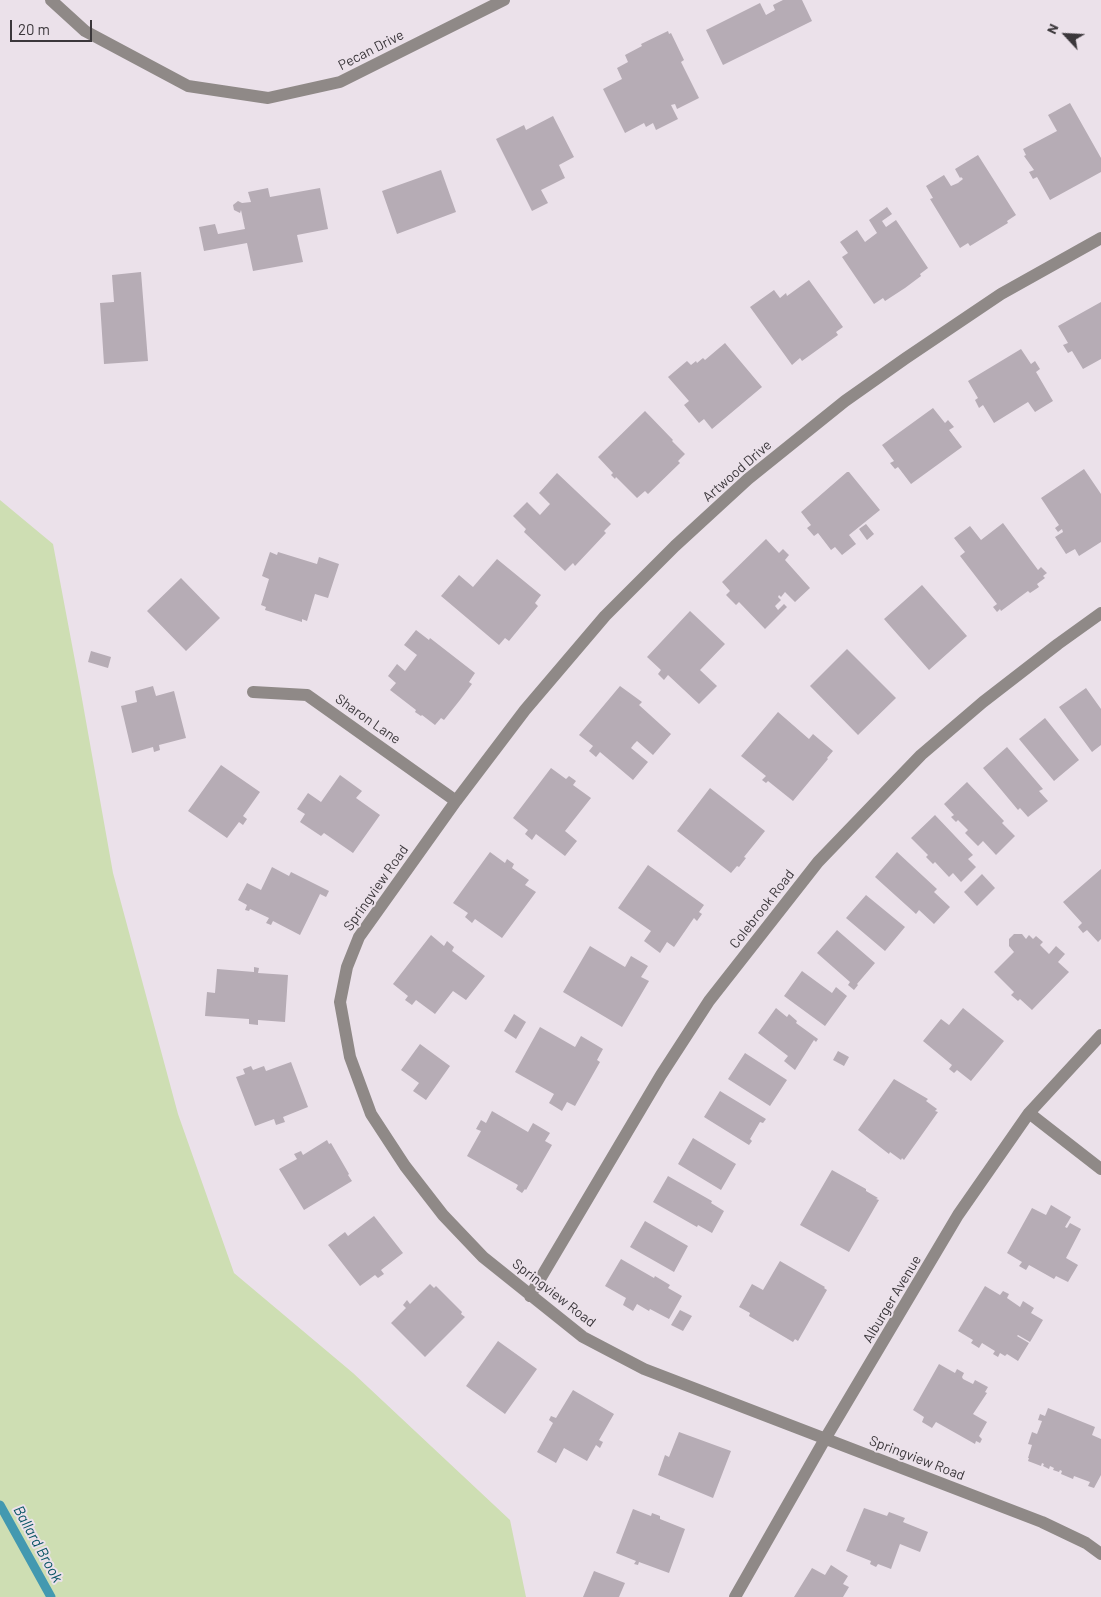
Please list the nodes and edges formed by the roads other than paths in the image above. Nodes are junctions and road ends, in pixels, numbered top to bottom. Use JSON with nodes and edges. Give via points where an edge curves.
{"nodes":[{"id":1,"x":52,"y":0,"type":"edge"},
{"id":2,"x":504,"y":0,"type":"edge"},
{"id":3,"x":1101,"y":238,"type":"edge"},
{"id":4,"x":1101,"y":613,"type":"edge"},
{"id":5,"x":253,"y":692,"type":"dead end"},
{"id":6,"x":456,"y":801,"type":"junction"},
{"id":7,"x":1101,"y":1035,"type":"edge"},
{"id":8,"x":1029,"y":1113,"type":"junction"},
{"id":9,"x":1101,"y":1169,"type":"edge"},
{"id":10,"x":530,"y":1296,"type":"junction"},
{"id":11,"x":826,"y":1439,"type":"junction"},
{"id":12,"x":1101,"y":1554,"type":"edge"},
{"id":13,"x":735,"y":1597,"type":"edge"}],
"edges":[{"from":1,"to":2,"type":"street","name":"Pecan Drive","via":[[85,31],[188,86],[268,98],[340,82]]},
{"from":3,"to":6,"type":"street","name":"Artwood Drive","via":[[1001,294],[906,358],[845,401],[748,479],[605,616],[525,710]]},
{"from":4,"to":10,"type":"street","name":"Colebrook Road","via":[[991,696],[921,755],[818,862],[709,1001],[661,1075]]},
{"from":5,"to":6,"type":"street","name":"Sharon Lane","via":[[307,694]]},
{"from":6,"to":10,"type":"street","name":"Springview Road","via":[[359,937],[346,967],[340,1002],[350,1057],[371,1114],[443,1215],[483,1257]]},
{"from":7,"to":8,"type":"street","name":"Alburger Avenue"},
{"from":8,"to":9,"type":"street"},
{"from":8,"to":11,"type":"street","name":"Alburger Avenue","via":[[958,1215]]},
{"from":10,"to":11,"type":"street","name":"Springview Road","via":[[583,1336],[644,1369]]},
{"from":11,"to":12,"type":"street","name":"Springview Road","via":[[1042,1522],[1086,1543]]},
{"from":11,"to":13,"type":"street","name":"Alburger Avenue"}]}
